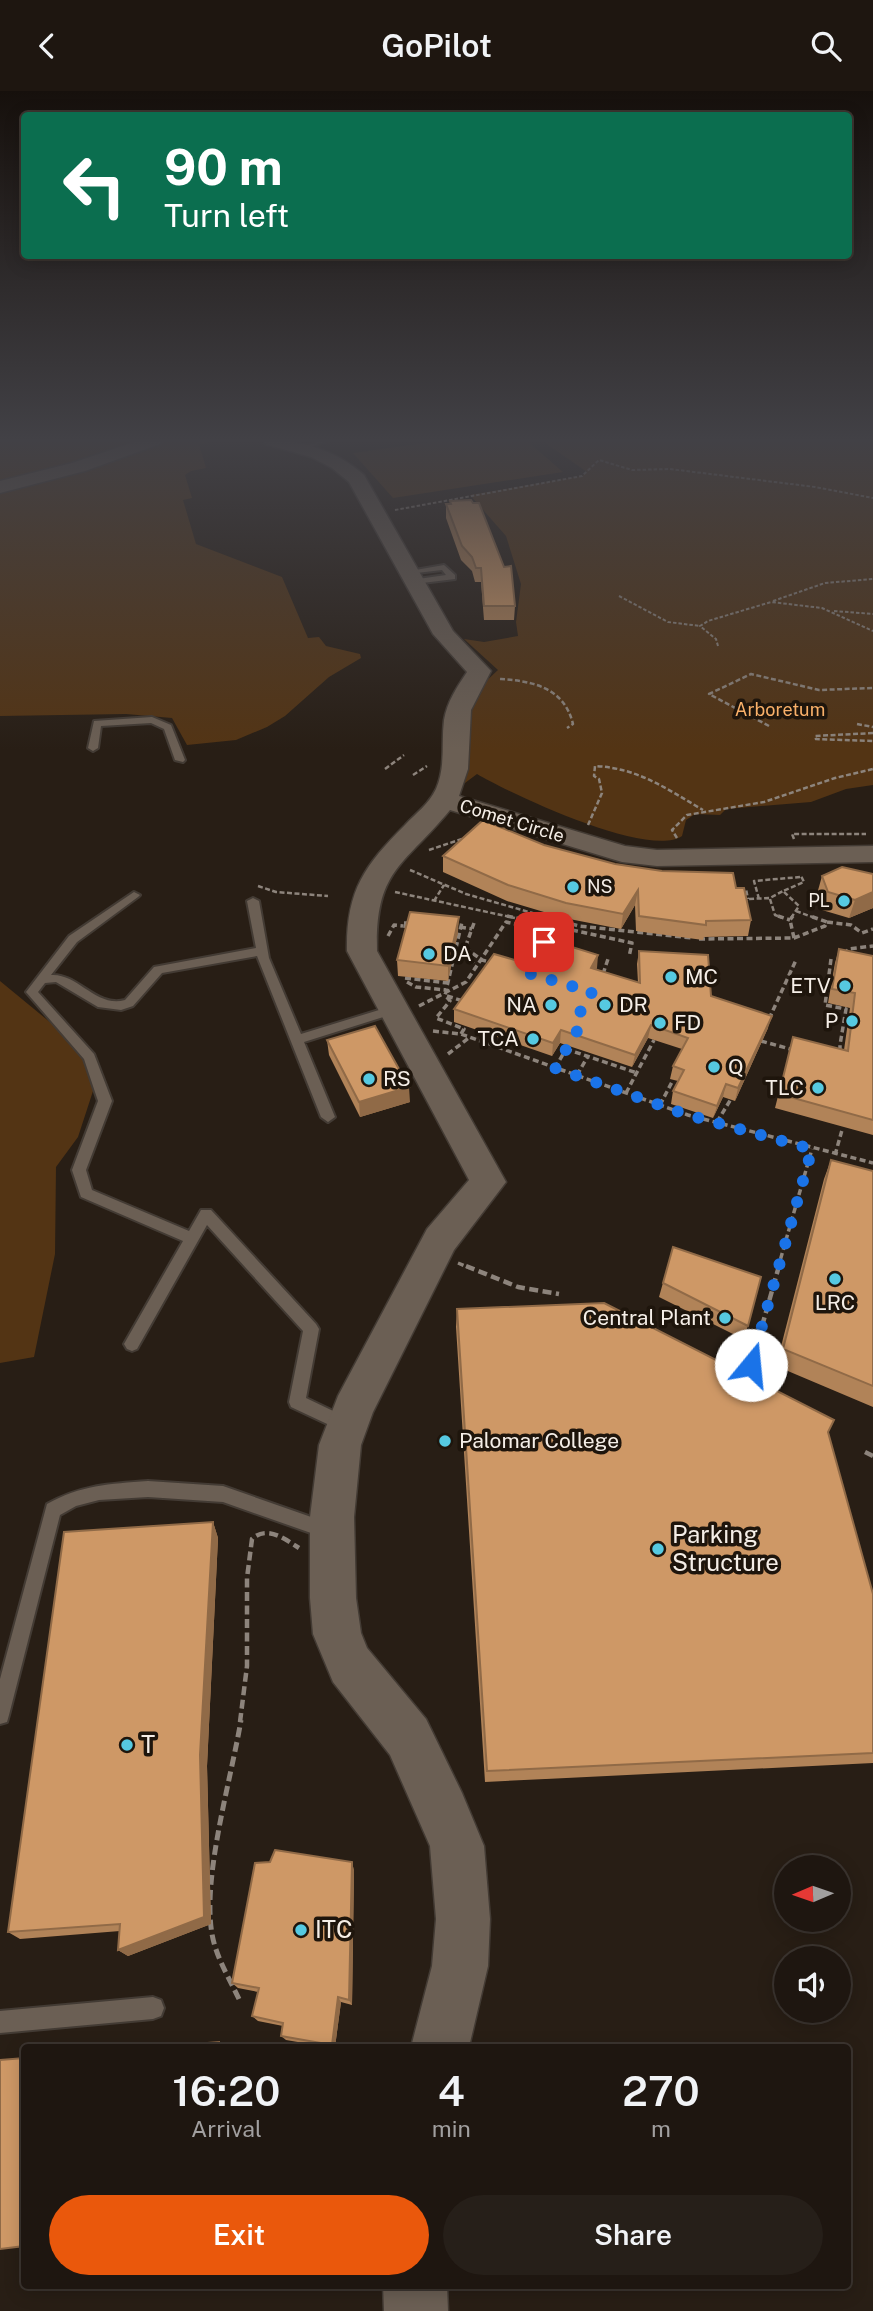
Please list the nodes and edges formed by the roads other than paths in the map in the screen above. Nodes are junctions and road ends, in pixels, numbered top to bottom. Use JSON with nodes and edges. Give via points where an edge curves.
{"nodes":[{"id":1,"x":393,"y":544,"type":"edge"},
{"id":2,"x":93,"y":748,"type":"dead end"},
{"id":3,"x":180,"y":760,"type":"dead end"},
{"id":4,"x":444,"y":800,"type":"junction"},
{"id":5,"x":873,"y":854,"type":"edge"},
{"id":6,"x":134,"y":895,"type":"dead end"},
{"id":7,"x":253,"y":901,"type":"dead end"},
{"id":8,"x":262,"y":951,"type":"junction"},
{"id":9,"x":41,"y":979,"type":"junction"},
{"id":10,"x":409,"y":1016,"type":"junction"},
{"id":11,"x":297,"y":1040,"type":"junction"},
{"id":12,"x":328,"y":1117,"type":"dead end"},
{"id":13,"x":192,"y":1239,"type":"junction"},
{"id":14,"x":132,"y":1344,"type":"dead end"},
{"id":15,"x":347,"y":1425,"type":"junction"},
{"id":16,"x":319,"y":1542,"type":"junction"},
{"id":17,"x":0,"y":1715,"type":"edge"},
{"id":18,"x":153,"y":2008,"type":"dead end"},
{"id":19,"x":0,"y":2022,"type":"edge"},
{"id":20,"x":441,"y":2044,"type":"edge"},
{"id":21,"x":415,"y":2289,"type":"edge"},
{"id":22,"x":416,"y":2311,"type":"edge"}],
"edges":[{"from":1,"to":4,"type":"street","name":"Comet Circle","via":[[444,634],[479,671],[461,701],[456,723],[457,769]]},
{"from":2,"to":3,"type":"lane","via":[[97,723],[152,720],[168,727]]},
{"from":4,"to":5,"type":"street","name":"Comet Circle","via":[[622,854]]},
{"from":4,"to":10,"type":"street","via":[[380,865],[364,900],[360,923],[362,951]]},
{"from":6,"to":9,"type":"lane","via":[[73,939]]},
{"from":7,"to":8,"type":"lane"},
{"from":8,"to":9,"type":"lane","via":[[158,970],[121,1006],[102,1004],[58,978]]},
{"from":8,"to":11,"type":"lane"},
{"from":9,"to":13,"type":"lane","via":[[32,992],[90,1057],[105,1101],[79,1170],[86,1193]]},
{"from":10,"to":11,"type":"lane"},
{"from":10,"to":15,"type":"street","via":[[488,1182],[440,1240]]},
{"from":11,"to":12,"type":"lane"},
{"from":13,"to":14,"type":"lane"},
{"from":13,"to":15,"type":"lane","via":[[206,1214],[311,1329],[297,1402]]},
{"from":15,"to":16,"type":"street"},
{"from":16,"to":17,"type":"lane","via":[[223,1494],[148,1489],[72,1499],[53,1510]]},
{"from":16,"to":20,"type":"street","via":[[337,1634],[350,1665],[408,1737],[457,1846],[463,1919],[460,1966]]},
{"from":18,"to":19,"type":"lane"},
{"from":21,"to":22,"type":"street"}]}
